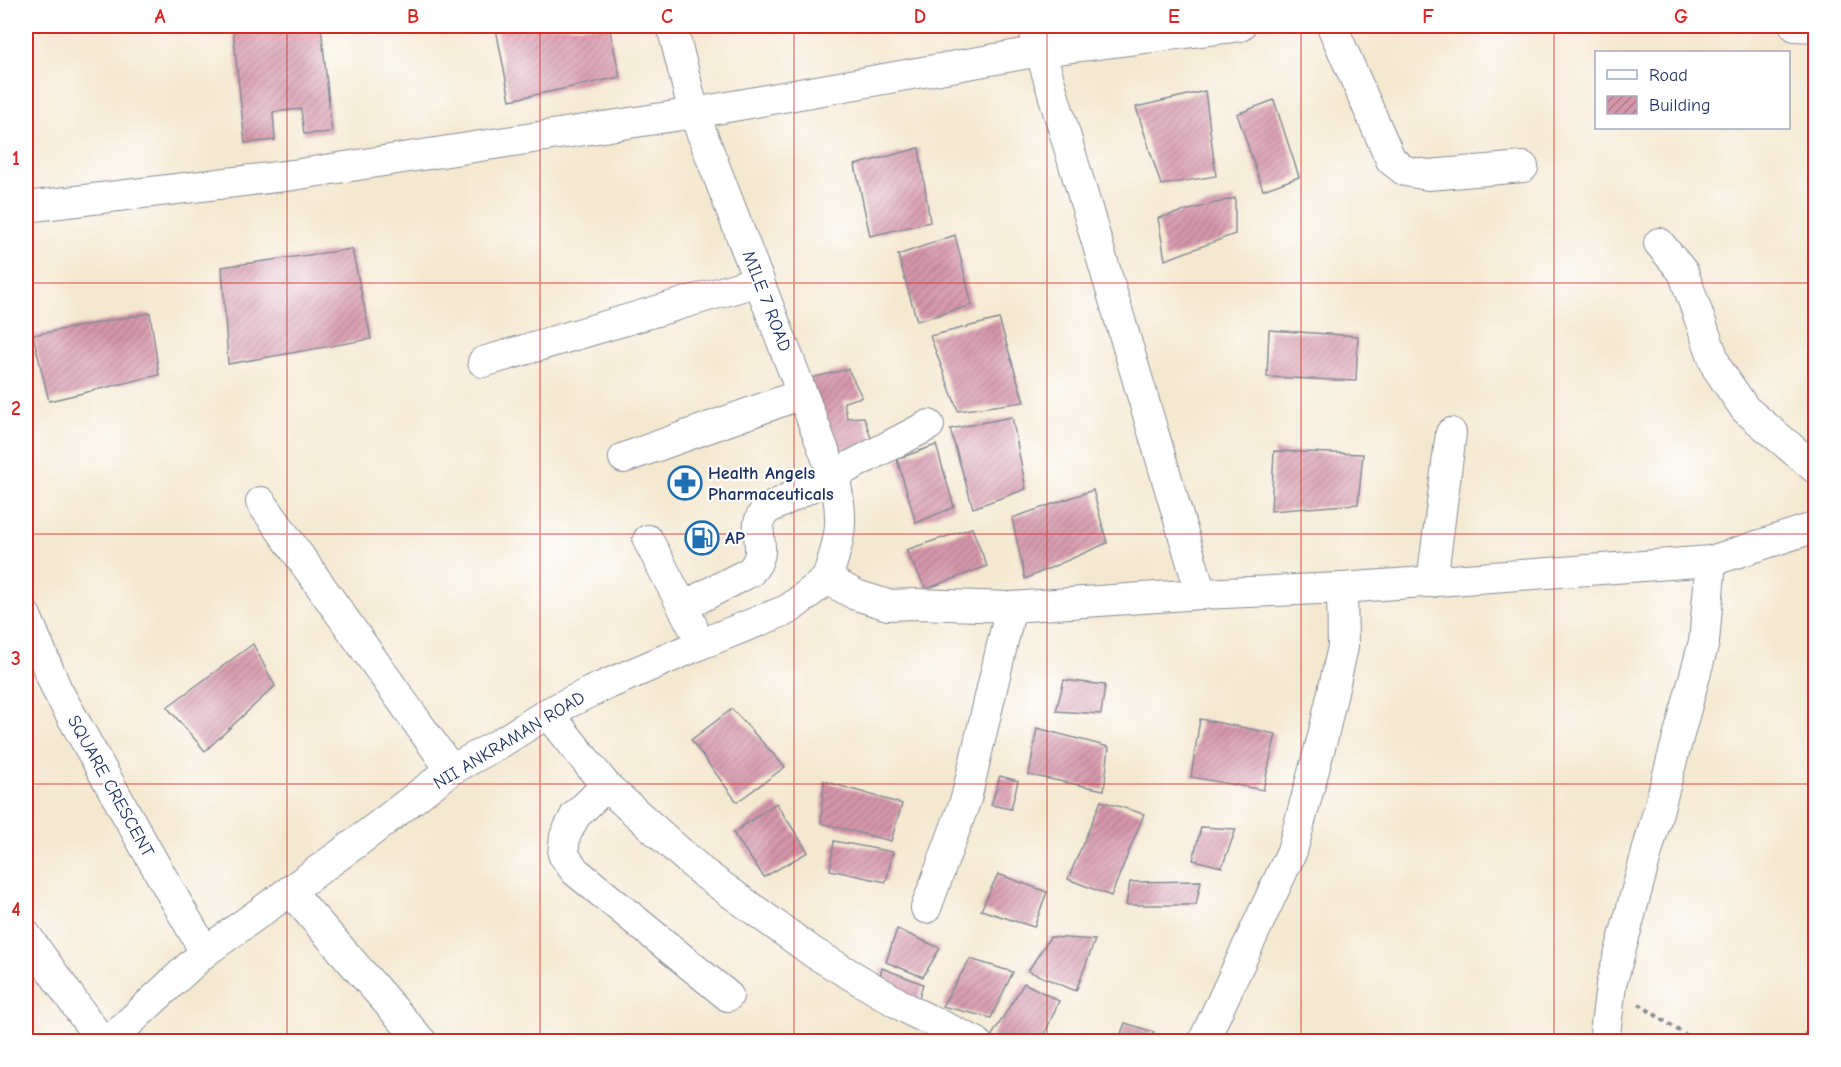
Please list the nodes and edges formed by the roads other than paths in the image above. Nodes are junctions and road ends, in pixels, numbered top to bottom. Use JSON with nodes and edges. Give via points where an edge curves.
{"nodes":[{"id":1,"x":672,"y":26,"type":"edge"},
{"id":2,"x":1240,"y":26,"type":"edge"},
{"id":3,"x":1332,"y":26,"type":"edge"},
{"id":4,"x":1795,"y":26,"type":"edge"},
{"id":5,"x":1815,"y":27,"type":"edge"},
{"id":6,"x":1036,"y":38,"type":"edge"},
{"id":7,"x":694,"y":113,"type":"junction"},
{"id":8,"x":1523,"y":167,"type":"dead end"},
{"id":9,"x":26,"y":207,"type":"edge"},
{"id":10,"x":1659,"y":243,"type":"dead end"},
{"id":11,"x":759,"y":281,"type":"junction"},
{"id":12,"x":483,"y":362,"type":"dead end"},
{"id":13,"x":802,"y":394,"type":"junction"},
{"id":14,"x":929,"y":425,"type":"dead end"},
{"id":15,"x":1451,"y":433,"type":"dead end"},
{"id":16,"x":624,"y":458,"type":"dead end"},
{"id":17,"x":1815,"y":469,"type":"edge"},
{"id":18,"x":833,"y":474,"type":"junction"},
{"id":19,"x":261,"y":502,"type":"dead end"},
{"id":20,"x":1815,"y":527,"type":"edge"},
{"id":21,"x":648,"y":540,"type":"dead end"},
{"id":22,"x":1711,"y":561,"type":"junction"},
{"id":23,"x":827,"y":579,"type":"junction"},
{"id":24,"x":1432,"y":582,"type":"junction"},
{"id":25,"x":1342,"y":588,"type":"junction"},
{"id":26,"x":1201,"y":594,"type":"junction"},
{"id":27,"x":684,"y":606,"type":"junction"},
{"id":28,"x":1011,"y":607,"type":"junction"},
{"id":29,"x":26,"y":616,"type":"edge"},
{"id":30,"x":700,"y":644,"type":"junction"},
{"id":31,"x":548,"y":713,"type":"junction"},
{"id":32,"x":452,"y":770,"type":"junction"},
{"id":33,"x":606,"y":786,"type":"junction"},
{"id":34,"x":290,"y":891,"type":"junction"},
{"id":35,"x":926,"y":908,"type":"dead end"},
{"id":36,"x":26,"y":935,"type":"edge"},
{"id":37,"x":205,"y":952,"type":"junction"},
{"id":38,"x":728,"y":996,"type":"dead end"},
{"id":39,"x":102,"y":1041,"type":"edge"},
{"id":40,"x":108,"y":1041,"type":"edge"},
{"id":41,"x":422,"y":1041,"type":"edge"},
{"id":42,"x":976,"y":1041,"type":"edge"},
{"id":43,"x":1203,"y":1041,"type":"edge"},
{"id":44,"x":1604,"y":1041,"type":"edge"}],
"edges":[{"from":1,"to":7,"type":"street","name":"MILE 7 ROAD"},
{"from":2,"to":6,"type":"street"},
{"from":3,"to":8,"type":"street","via":[[1391,160],[1405,171],[1428,175]]},
{"from":4,"to":5,"type":"street"},
{"from":6,"to":7,"type":"street"},
{"from":6,"to":26,"type":"street"},
{"from":7,"to":9,"type":"street","via":[[293,175]]},
{"from":7,"to":11,"type":"street","name":"MILE 7 ROAD"},
{"from":10,"to":17,"type":"street","via":[[1683,272],[1717,368],[1745,409]]},
{"from":11,"to":12,"type":"street"},
{"from":11,"to":13,"type":"street","name":"MILE 7 ROAD"},
{"from":13,"to":16,"type":"street"},
{"from":13,"to":18,"type":"street","name":"MILE 7 ROAD"},
{"from":14,"to":18,"type":"street"},
{"from":15,"to":24,"type":"street"},
{"from":18,"to":23,"type":"street","name":"MILE 7 ROAD","via":[[841,518]]},
{"from":18,"to":27,"type":"street","via":[[760,517],[761,555],[750,572]]},
{"from":19,"to":32,"type":"street"},
{"from":20,"to":22,"type":"street"},
{"from":21,"to":27,"type":"street"},
{"from":22,"to":24,"type":"street"},
{"from":22,"to":44,"type":"street","via":[[1704,642],[1611,986]]},
{"from":23,"to":28,"type":"street","via":[[856,595],[888,605]]},
{"from":23,"to":30,"type":"street","name":"NII ANKRAMAN ROAD","via":[[789,609]]},
{"from":24,"to":25,"type":"street"},
{"from":25,"to":26,"type":"street"},
{"from":25,"to":43,"type":"street","via":[[1343,647],[1292,851]]},
{"from":26,"to":28,"type":"street"},
{"from":27,"to":30,"type":"street"},
{"from":28,"to":35,"type":"street","via":[[966,799]]},
{"from":29,"to":37,"type":"street","name":"SQUARE CRESCENT","via":[[57,690]]},
{"from":30,"to":31,"type":"street","name":"NII ANKRAMAN ROAD"},
{"from":31,"to":32,"type":"street","name":"NII ANKRAMAN ROAD"},
{"from":31,"to":33,"type":"street"},
{"from":32,"to":34,"type":"street","name":"NII ANKRAMAN ROAD"},
{"from":33,"to":38,"type":"street","via":[[575,816],[563,854],[575,871]]},
{"from":33,"to":42,"type":"street","via":[[702,872],[814,953],[913,1012]]},
{"from":34,"to":37,"type":"street","name":"NII ANKRAMAN ROAD"},
{"from":34,"to":41,"type":"street"},
{"from":36,"to":39,"type":"street"},
{"from":37,"to":40,"type":"street","name":"NII ANKRAMAN ROAD"}]}
